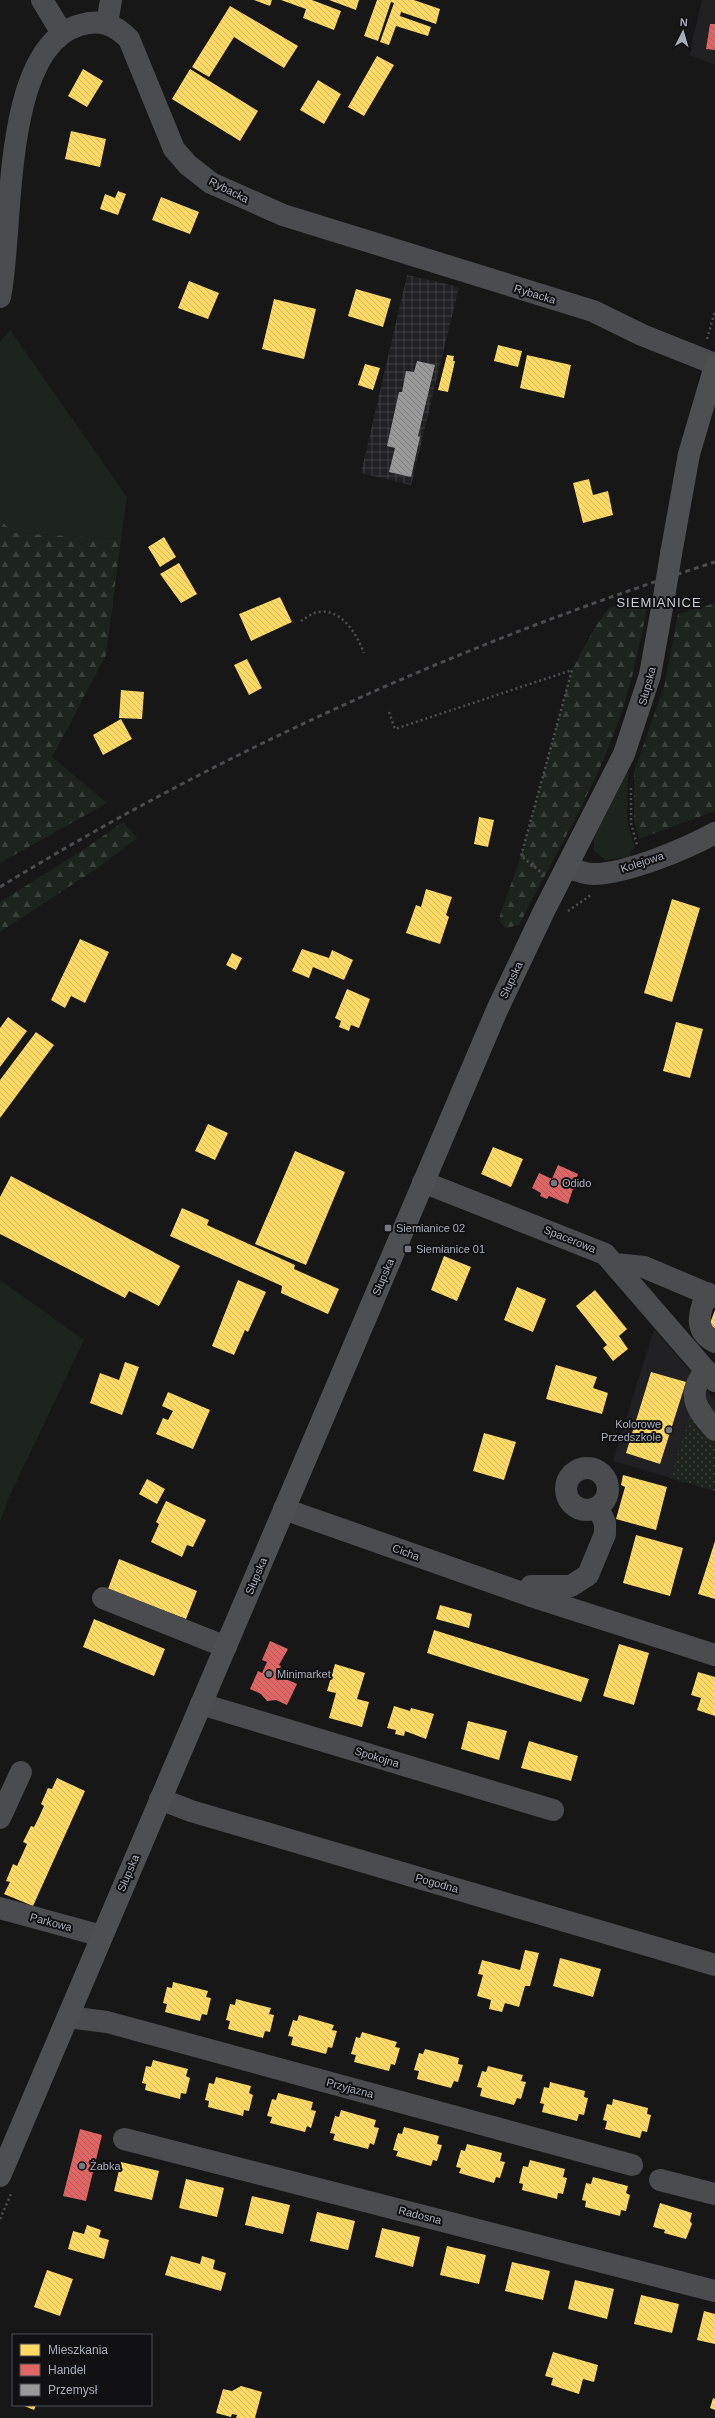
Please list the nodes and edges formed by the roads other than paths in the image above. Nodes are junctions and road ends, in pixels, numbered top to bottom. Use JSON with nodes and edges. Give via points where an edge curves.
{"nodes":[{"id":1,"x":42,"y":0,"type":"edge"},
{"id":2,"x":111,"y":0,"type":"edge"},
{"id":3,"x":107,"y":23,"type":"junction"},
{"id":4,"x":62,"y":33,"type":"junction"},
{"id":5,"x":0,"y":298,"type":"edge"},
{"id":6,"x":715,"y":365,"type":"edge"},
{"id":7,"x":715,"y":832,"type":"edge"},
{"id":8,"x":567,"y":867,"type":"junction"},
{"id":9,"x":423,"y":1182,"type":"junction"},
{"id":10,"x":615,"y":1264,"type":"junction"},
{"id":11,"x":711,"y":1295,"type":"edge"},
{"id":12,"x":715,"y":1342,"type":"edge"},
{"id":13,"x":712,"y":1376,"type":"edge"},
{"id":14,"x":715,"y":1430,"type":"edge"},
{"id":15,"x":598,"y":1508,"type":"dead end"},
{"id":16,"x":284,"y":1509,"type":"junction"},
{"id":17,"x":528,"y":1595,"type":"junction"},
{"id":18,"x":103,"y":1598,"type":"dead end"},
{"id":19,"x":226,"y":1647,"type":"junction"},
{"id":20,"x":715,"y":1654,"type":"edge"},
{"id":21,"x":201,"y":1704,"type":"junction"},
{"id":22,"x":21,"y":1772,"type":"dead end"},
{"id":23,"x":160,"y":1799,"type":"junction"},
{"id":24,"x":553,"y":1810,"type":"dead end"},
{"id":25,"x":0,"y":1818,"type":"edge"},
{"id":26,"x":0,"y":1908,"type":"edge"},
{"id":27,"x":102,"y":1936,"type":"junction"},
{"id":28,"x":715,"y":1965,"type":"edge"},
{"id":29,"x":68,"y":2018,"type":"junction"},
{"id":30,"x":124,"y":2139,"type":"dead end"},
{"id":31,"x":632,"y":2165,"type":"dead end"},
{"id":32,"x":0,"y":2176,"type":"edge"},
{"id":33,"x":660,"y":2180,"type":"dead end"},
{"id":34,"x":715,"y":2194,"type":"edge"},
{"id":35,"x":715,"y":2291,"type":"edge"}],
"edges":[{"from":1,"to":4,"type":"street"},
{"from":2,"to":3,"type":"street"},
{"from":3,"to":4,"type":"street","via":[[92,22]]},
{"from":3,"to":6,"type":"street","name":"Rybacka","via":[[129,39],[174,149],[188,165],[211,183],[282,216],[593,311],[642,335]]},
{"from":4,"to":5,"type":"street","via":[[37,62],[19,114],[12,151]]},
{"from":6,"to":8,"type":"main road","name":"Słupska","bridge":true,"via":[[689,454],[650,675],[632,733],[616,772]]},
{"from":7,"to":8,"type":"street","name":"Kolejowa","via":[[672,852],[609,872],[584,873]]},
{"from":8,"to":9,"type":"main road","name":"Słupska","via":[[508,986]]},
{"from":9,"to":10,"type":"street","name":"Spacerowa","via":[[590,1246],[605,1254]]},
{"from":9,"to":16,"type":"main road","name":"Słupska"},
{"from":10,"to":11,"type":"street","via":[[644,1267]]},
{"from":10,"to":13,"type":"street","name":"Spacerowa"},
{"from":11,"to":12,"type":"street","via":[[699,1312],[699,1325],[708,1338]]},
{"from":13,"to":14,"type":"street","via":[[696,1386],[695,1401],[700,1413]]},
{"from":15,"to":17,"type":"street","via":[[605,1523],[605,1534],[594,1567],[588,1575],[571,1586],[531,1586]]},
{"from":16,"to":17,"type":"street","name":"Cicha"},
{"from":16,"to":19,"type":"main road","name":"Słupska"},
{"from":17,"to":20,"type":"street","name":"Cicha"},
{"from":18,"to":19,"type":"street"},
{"from":19,"to":21,"type":"main road","name":"Słupska"},
{"from":21,"to":23,"type":"main road","name":"Słupska"},
{"from":21,"to":24,"type":"street","name":"Spokojna"},
{"from":22,"to":25,"type":"street"},
{"from":23,"to":27,"type":"main road","name":"Słupska"},
{"from":23,"to":28,"type":"street","name":"Pogodna","via":[[198,1813]]},
{"from":26,"to":27,"type":"street","name":"Parkowa"},
{"from":27,"to":29,"type":"main road","name":"Słupska"},
{"from":29,"to":31,"type":"street","name":"Przyjazna","via":[[107,2022]]},
{"from":29,"to":32,"type":"main road","name":"Słupska"},
{"from":30,"to":35,"type":"street","name":"Radosna"},
{"from":33,"to":34,"type":"street"}]}
